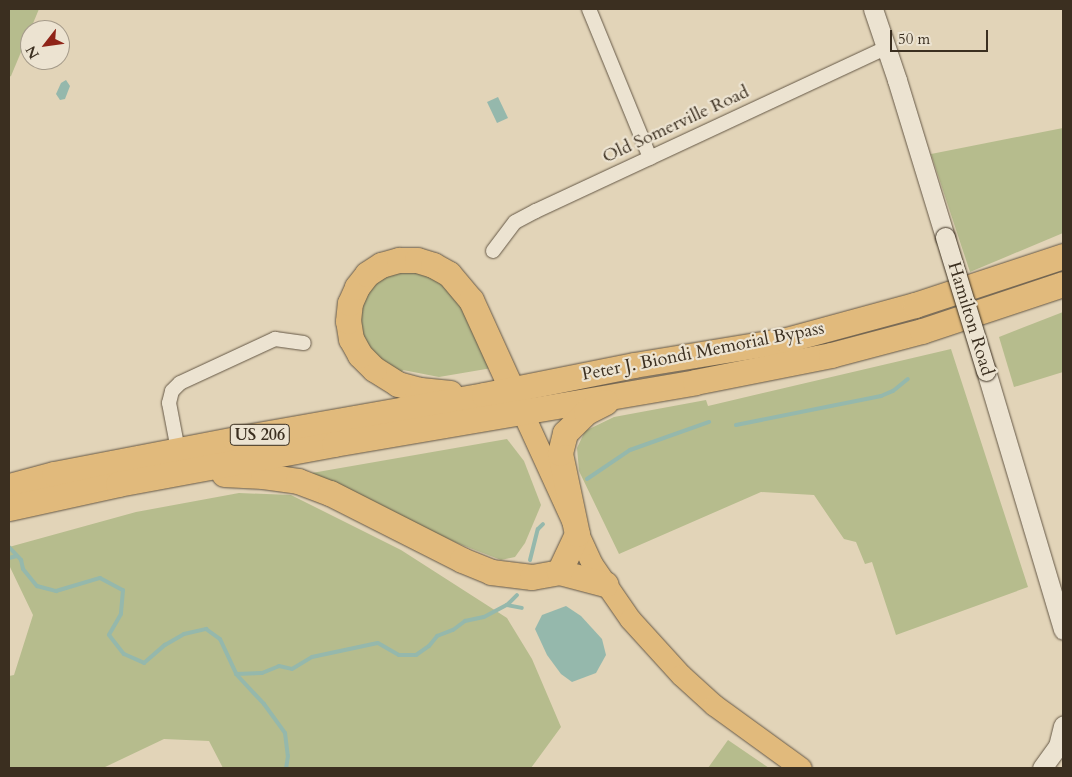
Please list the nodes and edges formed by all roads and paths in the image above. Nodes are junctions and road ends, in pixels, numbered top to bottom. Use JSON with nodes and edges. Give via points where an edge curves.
{"nodes":[{"id":1,"x":589,"y":9,"type":"edge"},
{"id":2,"x":873,"y":9,"type":"edge"},
{"id":3,"x":887,"y":47,"type":"junction"},
{"id":4,"x":650,"y":158,"type":"junction"},
{"id":5,"x":492,"y":251,"type":"dead end"},
{"id":6,"x":1063,"y":256,"type":"edge"},
{"id":7,"x":1063,"y":284,"type":"edge"},
{"id":8,"x":304,"y":343,"type":"dead end"},
{"id":9,"x":512,"y":390,"type":"junction"},
{"id":10,"x":621,"y":394,"type":"junction"},
{"id":11,"x":484,"y":395,"type":"junction"},
{"id":12,"x":522,"y":413,"type":"junction"},
{"id":13,"x":180,"y":461,"type":"junction"},
{"id":14,"x":9,"y":486,"type":"edge"},
{"id":15,"x":9,"y":508,"type":"edge"},
{"id":16,"x":577,"y":534,"type":"junction"},
{"id":17,"x":559,"y":572,"type":"junction"},
{"id":18,"x":605,"y":584,"type":"junction"},
{"id":19,"x":1063,"y":630,"type":"edge"},
{"id":20,"x":1063,"y":726,"type":"edge"},
{"id":21,"x":1060,"y":748,"type":"edge"},
{"id":22,"x":788,"y":761,"type":"edge"},
{"id":23,"x":802,"y":768,"type":"edge"},
{"id":24,"x":1042,"y":768,"type":"edge"}],
"edges":[{"from":1,"to":4,"type":"street"},
{"from":2,"to":3,"type":"street","name":"Hamilton Road"},
{"from":3,"to":4,"type":"street","name":"Old Somerville Road"},
{"from":3,"to":19,"type":"street","name":"Hamilton Road","bridge":true},
{"from":4,"to":5,"type":"street","name":"Old Somerville Road","via":[[515,222]]},
{"from":6,"to":9,"type":"highway","name":"Peter J. Biondi Memorial Bypass","via":[[915,305],[786,340],[634,364]]},
{"from":7,"to":10,"type":"highway","name":"Peter J. Biondi Memorial Bypass","via":[[922,331],[831,355]]},
{"from":8,"to":13,"type":"street","via":[[275,339],[180,383],[172,391],[169,403]]},
{"from":9,"to":11,"type":"highway","number":"US 206"},
{"from":9,"to":11,"type":"highway","via":[[471,300],[449,274],[417,260],[399,260],[381,264],[367,274],[350,303],[348,321],[351,339],[374,370],[404,386],[420,390]]},
{"from":9,"to":12,"type":"main road"},
{"from":10,"to":12,"type":"highway","name":"Peter J. Biondi Memorial Bypass"},
{"from":10,"to":16,"type":"highway","via":[[586,412],[565,433],[560,453]]},
{"from":11,"to":13,"type":"highway","number":"US 206"},
{"from":12,"to":13,"type":"highway","number":"US 206","via":[[334,444]]},
{"from":12,"to":16,"type":"main road"},
{"from":13,"to":14,"type":"highway","number":"US 206","via":[[54,474]]},
{"from":13,"to":15,"type":"highway","number":"US 206","via":[[118,484]]},
{"from":13,"to":17,"type":"highway","via":[[298,482],[330,493],[491,572],[532,578]]},
{"from":16,"to":17,"type":"highway"},
{"from":16,"to":18,"type":"main road"},
{"from":17,"to":18,"type":"highway"},
{"from":18,"to":22,"type":"main road","via":[[648,640],[681,675],[714,705]]},
{"from":20,"to":21,"type":"street"},
{"from":21,"to":24,"type":"street"},
{"from":22,"to":23,"type":"main road"}]}
